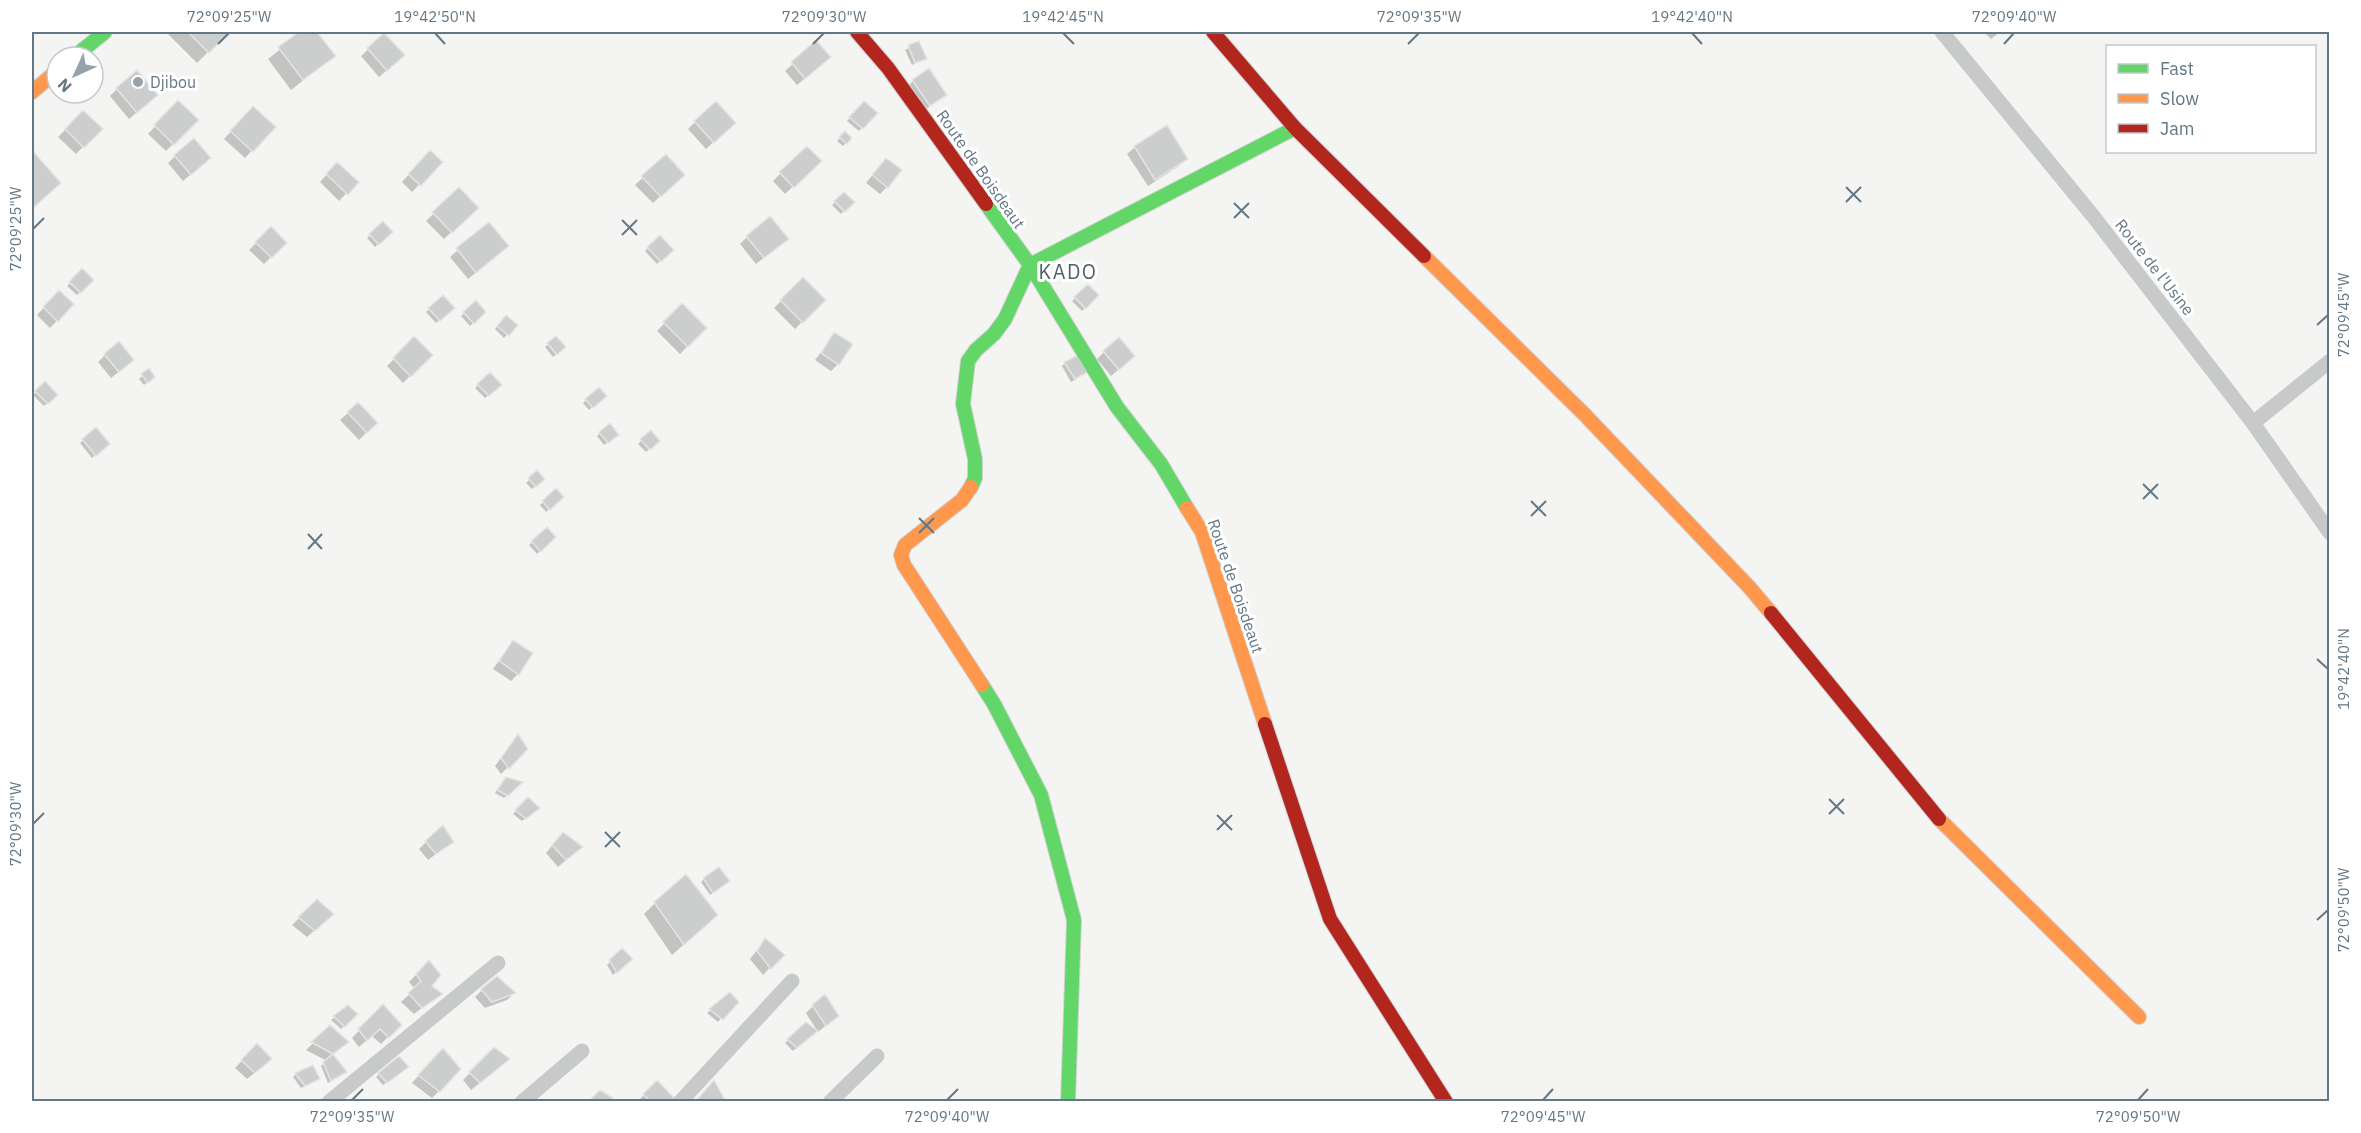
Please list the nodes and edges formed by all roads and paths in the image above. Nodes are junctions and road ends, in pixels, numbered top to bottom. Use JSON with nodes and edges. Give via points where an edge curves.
{"nodes":[{"id":1,"x":105,"y":32,"type":"edge"},
{"id":2,"x":857,"y":32,"type":"edge"},
{"id":3,"x":1213,"y":32,"type":"edge"},
{"id":4,"x":1942,"y":32,"type":"edge"},
{"id":5,"x":89,"y":45,"type":"edge"},
{"id":6,"x":45,"y":81,"type":"edge"},
{"id":7,"x":32,"y":92,"type":"edge"},
{"id":8,"x":1295,"y":128,"type":"junction"},
{"id":9,"x":1030,"y":266,"type":"junction"},
{"id":10,"x":2330,"y":361,"type":"edge"},
{"id":11,"x":2253,"y":423,"type":"junction"},
{"id":12,"x":2330,"y":533,"type":"edge"},
{"id":13,"x":498,"y":963,"type":"dead end"},
{"id":14,"x":792,"y":981,"type":"dead end"},
{"id":15,"x":2139,"y":1017,"type":"dead end"},
{"id":16,"x":582,"y":1051,"type":"dead end"},
{"id":17,"x":876,"y":1056,"type":"dead end"},
{"id":18,"x":329,"y":1101,"type":"edge"},
{"id":19,"x":522,"y":1101,"type":"edge"},
{"id":20,"x":680,"y":1101,"type":"edge"},
{"id":21,"x":830,"y":1101,"type":"edge"},
{"id":22,"x":1068,"y":1101,"type":"edge"},
{"id":23,"x":1446,"y":1101,"type":"edge"}],
"edges":[{"from":1,"to":5,"type":"street"},
{"from":2,"to":9,"type":"street","name":"Route de Boisdeaut","via":[[888,68]]},
{"from":3,"to":8,"type":"street"},
{"from":4,"to":11,"type":"street","name":"Route de l'Usine","via":[[2093,216]]},
{"from":6,"to":7,"type":"street"},
{"from":8,"to":9,"type":"street"},
{"from":8,"to":15,"type":"street","via":[[1585,416],[1750,588],[1941,822]]},
{"from":9,"to":22,"type":"street","via":[[1005,319],[968,360],[963,404],[975,459],[975,478],[970,490],[905,545],[900,557],[994,704],[1041,795],[1074,920]]},
{"from":9,"to":23,"type":"street","name":"Route de Boisdeaut","via":[[1117,407],[1161,464],[1202,532],[1330,919]]},
{"from":10,"to":11,"type":"street"},
{"from":11,"to":12,"type":"street","name":"Route de l'Usine"},
{"from":13,"to":18,"type":"street"},
{"from":14,"to":20,"type":"street"},
{"from":16,"to":19,"type":"street"},
{"from":17,"to":21,"type":"street"}]}
